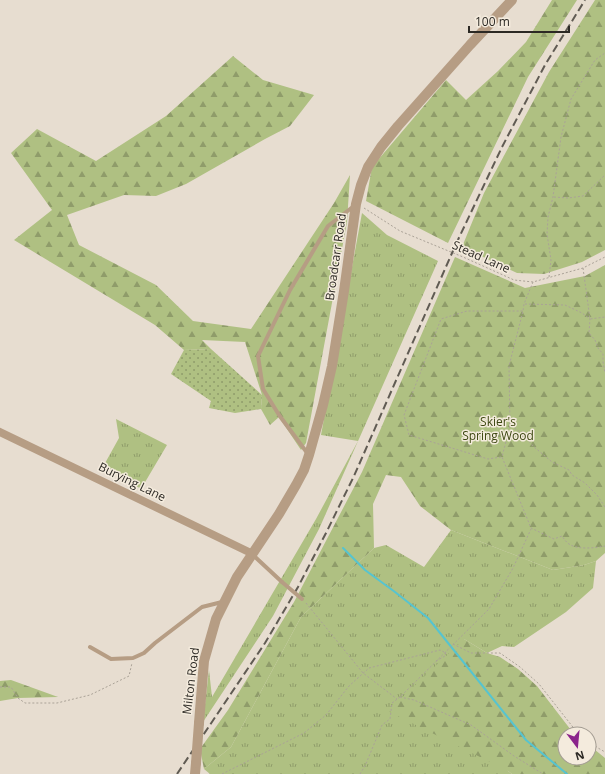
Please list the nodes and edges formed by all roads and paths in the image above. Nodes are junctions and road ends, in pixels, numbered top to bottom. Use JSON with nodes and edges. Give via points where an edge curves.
{"nodes":[{"id":1,"x":512,"y":0,"type":"edge"},
{"id":2,"x":605,"y":53,"type":"edge"},
{"id":3,"x":605,"y":176,"type":"edge"},
{"id":4,"x":553,"y":197,"type":"junction"},
{"id":5,"x":356,"y":204,"type":"junction"},
{"id":6,"x":605,"y":257,"type":"edge"},
{"id":7,"x":583,"y":268,"type":"junction"},
{"id":8,"x":549,"y":277,"type":"junction"},
{"id":9,"x":534,"y":282,"type":"junction"},
{"id":10,"x":524,"y":304,"type":"junction"},
{"id":11,"x":523,"y":311,"type":"junction"},
{"id":12,"x":605,"y":317,"type":"edge"},
{"id":13,"x":590,"y":319,"type":"junction"},
{"id":14,"x":605,"y":373,"type":"edge"},
{"id":15,"x":510,"y":426,"type":"junction"},
{"id":16,"x":0,"y":432,"type":"edge"},
{"id":17,"x":309,"y":455,"type":"junction"},
{"id":18,"x":502,"y":457,"type":"junction"},
{"id":19,"x":605,"y":507,"type":"edge"},
{"id":20,"x":531,"y":528,"type":"junction"},
{"id":21,"x":605,"y":546,"type":"edge"},
{"id":22,"x":253,"y":554,"type":"junction"},
{"id":23,"x":302,"y":599,"type":"joint"},
{"id":24,"x":224,"y":601,"type":"junction"},
{"id":25,"x":453,"y":644,"type":"junction"},
{"id":26,"x":90,"y":647,"type":"dead end"},
{"id":27,"x":446,"y":651,"type":"junction"},
{"id":28,"x":444,"y":653,"type":"junction"},
{"id":29,"x":133,"y":658,"type":"junction"},
{"id":30,"x":434,"y":663,"type":"junction"},
{"id":31,"x":363,"y":673,"type":"junction"},
{"id":32,"x":0,"y":687,"type":"edge"},
{"id":33,"x":400,"y":697,"type":"junction"},
{"id":34,"x":397,"y":699,"type":"junction"},
{"id":35,"x":572,"y":726,"type":"edge"},
{"id":36,"x":195,"y":774,"type":"edge"},
{"id":37,"x":222,"y":774,"type":"edge"},
{"id":38,"x":360,"y":774,"type":"edge"},
{"id":39,"x":543,"y":774,"type":"edge"}],
"edges":[{"from":1,"to":5,"type":"street","name":"Broadcarr Road","via":[[394,131],[368,167]]},
{"from":2,"to":4,"type":"path","via":[[595,60],[571,99],[561,137]]},
{"from":3,"to":4,"type":"path","via":[[583,196]]},
{"from":4,"to":8,"type":"path","via":[[547,234],[551,260]]},
{"from":5,"to":9,"type":"path","name":"Stead Lane","via":[[400,231],[514,280]]},
{"from":5,"to":17,"type":"street","name":"Broadcarr Road","via":[[332,366]]},
{"from":5,"to":17,"type":"lane","via":[[328,226],[290,290],[258,356],[263,389]]},
{"from":6,"to":7,"type":"path","name":"Stead Lane"},
{"from":7,"to":8,"type":"path","name":"Stead Lane"},
{"from":7,"to":13,"type":"path"},
{"from":8,"to":9,"type":"path","name":"Stead Lane"},
{"from":9,"to":10,"type":"path"},
{"from":10,"to":11,"type":"path"},
{"from":10,"to":13,"type":"path","via":[[566,305]]},
{"from":11,"to":15,"type":"path","via":[[509,366]]},
{"from":11,"to":18,"type":"path","via":[[467,311],[441,319],[404,415],[409,435],[488,458]]},
{"from":12,"to":13,"type":"path"},
{"from":13,"to":14,"type":"path","via":[[589,333],[603,354]]},
{"from":15,"to":18,"type":"path"},
{"from":15,"to":19,"type":"path","via":[[522,433],[532,446],[552,462],[569,470],[585,483],[597,494]]},
{"from":16,"to":22,"type":"street","name":"Burying Lane"},
{"from":17,"to":22,"type":"street","name":"Broadcarr Road","via":[[296,485]]},
{"from":18,"to":20,"type":"path"},
{"from":20,"to":21,"type":"path","via":[[554,539],[562,536],[576,547]]},
{"from":20,"to":25,"type":"path","via":[[489,609]]},
{"from":22,"to":23,"type":"lane","bridge":true},
{"from":22,"to":24,"type":"street","name":"Milton Road"},
{"from":23,"to":31,"type":"path"},
{"from":24,"to":29,"type":"lane","via":[[202,607],[144,653]]},
{"from":24,"to":36,"type":"street","name":"Milton Road","bridge":true,"via":[[204,661]]},
{"from":25,"to":27,"type":"path"},
{"from":25,"to":35,"type":"path","via":[[471,653],[500,653],[539,684]]},
{"from":26,"to":29,"type":"lane","via":[[111,659]]},
{"from":27,"to":28,"type":"path"},
{"from":27,"to":30,"type":"path","via":[[445,656]]},
{"from":28,"to":30,"type":"path"},
{"from":28,"to":31,"type":"path","via":[[440,650],[368,668]]},
{"from":29,"to":32,"type":"path","via":[[129,676],[90,695],[57,703],[25,703],[11,687]]},
{"from":30,"to":33,"type":"path"},
{"from":31,"to":34,"type":"path"},
{"from":31,"to":37,"type":"path","via":[[326,715],[304,733]]},
{"from":33,"to":34,"type":"path"},
{"from":33,"to":39,"type":"path","via":[[414,700],[471,725]]},
{"from":34,"to":38,"type":"path","via":[[392,703],[390,719],[382,725]]}]}
